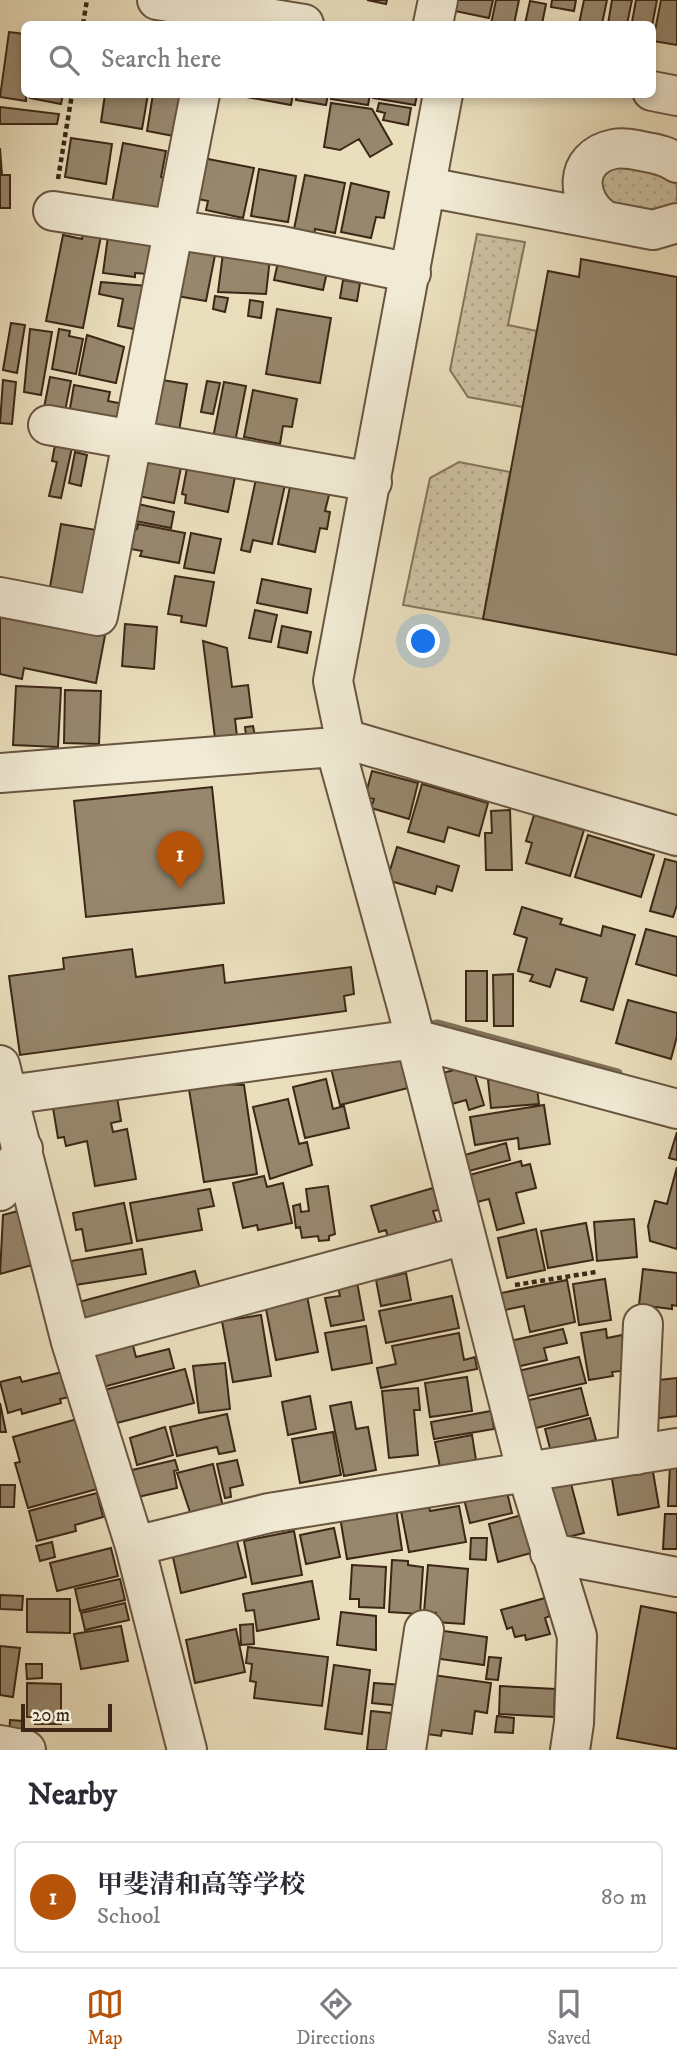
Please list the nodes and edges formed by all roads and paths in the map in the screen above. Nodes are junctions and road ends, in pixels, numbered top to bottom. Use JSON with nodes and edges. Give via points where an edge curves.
{"nodes":[{"id":1,"x":87,"y":0,"type":"edge"},
{"id":2,"x":158,"y":0,"type":"edge"},
{"id":3,"x":438,"y":0,"type":"edge"},
{"id":4,"x":216,"y":17,"type":"edge"},
{"id":5,"x":84,"y":21,"type":"edge"},
{"id":6,"x":266,"y":21,"type":"edge"},
{"id":7,"x":434,"y":21,"type":"edge"},
{"id":8,"x":656,"y":92,"type":"edge"},
{"id":9,"x":677,"y":96,"type":"edge"},
{"id":10,"x":71,"y":98,"type":"edge"},
{"id":11,"x":199,"y":98,"type":"edge"},
{"id":12,"x":442,"y":98,"type":"edge"},
{"id":13,"x":677,"y":163,"type":"edge"},
{"id":14,"x":427,"y":187,"type":"junction"},
{"id":15,"x":53,"y":211,"type":"joint"},
{"id":16,"x":606,"y":221,"type":"junction"},
{"id":17,"x":677,"y":223,"type":"edge"},
{"id":18,"x":172,"y":230,"type":"junction"},
{"id":19,"x":411,"y":273,"type":"junction"},
{"id":20,"x":48,"y":425,"type":"dead end"},
{"id":21,"x":132,"y":440,"type":"junction"},
{"id":22,"x":372,"y":482,"type":"junction"},
{"id":23,"x":0,"y":597,"type":"edge"},
{"id":24,"x":340,"y":743,"type":"junction"},
{"id":25,"x":0,"y":773,"type":"edge"},
{"id":26,"x":677,"y":836,"type":"edge"},
{"id":27,"x":412,"y":1027,"type":"junction"},
{"id":28,"x":4,"y":1080,"type":"edge"},
{"id":29,"x":677,"y":1109,"type":"edge"},
{"id":30,"x":23,"y":1149,"type":"junction"},
{"id":31,"x":0,"y":1191,"type":"edge"},
{"id":32,"x":465,"y":1235,"type":"junction"},
{"id":33,"x":596,"y":1272,"type":"dead end"},
{"id":34,"x":479,"y":1292,"type":"junction"},
{"id":35,"x":642,"y":1324,"type":"dead end"},
{"id":36,"x":71,"y":1342,"type":"junction"},
{"id":37,"x":677,"y":1448,"type":"edge"},
{"id":38,"x":637,"y":1455,"type":"junction"},
{"id":39,"x":527,"y":1473,"type":"junction"},
{"id":40,"x":135,"y":1546,"type":"junction"},
{"id":41,"x":550,"y":1553,"type":"junction"},
{"id":42,"x":677,"y":1577,"type":"edge"},
{"id":43,"x":424,"y":1630,"type":"dead end"},
{"id":44,"x":0,"y":1745,"type":"edge"},
{"id":45,"x":26,"y":1750,"type":"edge"},
{"id":46,"x":187,"y":1750,"type":"edge"},
{"id":47,"x":407,"y":1750,"type":"edge"},
{"id":48,"x":570,"y":1750,"type":"edge"}],
"edges":[{"from":1,"to":5,"type":"path"},
{"from":2,"to":4,"type":"street"},
{"from":3,"to":7,"type":"street"},
{"from":4,"to":6,"type":"street"},
{"from":8,"to":9,"type":"street"},
{"from":10,"to":15,"type":"path"},
{"from":11,"to":18,"type":"street"},
{"from":12,"to":14,"type":"street"},
{"from":13,"to":16,"type":"street","via":[[664,156],[617,148],[595,157],[582,179],[582,192],[595,215]]},
{"from":14,"to":16,"type":"street"},
{"from":14,"to":19,"type":"street"},
{"from":15,"to":18,"type":"street"},
{"from":16,"to":17,"type":"street","via":[[653,230]]},
{"from":18,"to":19,"type":"street","via":[[282,246]]},
{"from":18,"to":21,"type":"street"},
{"from":19,"to":22,"type":"street"},
{"from":20,"to":21,"type":"street"},
{"from":21,"to":22,"type":"street"},
{"from":21,"to":23,"type":"street","via":[[98,616]]},
{"from":22,"to":24,"type":"street","via":[[333,681]]},
{"from":24,"to":25,"type":"street"},
{"from":24,"to":26,"type":"street"},
{"from":24,"to":27,"type":"street"},
{"from":27,"to":28,"type":"street"},
{"from":27,"to":29,"type":"street","via":[[601,1075]]},
{"from":27,"to":32,"type":"street"},
{"from":28,"to":30,"type":"street"},
{"from":30,"to":31,"type":"street"},
{"from":30,"to":36,"type":"street"},
{"from":32,"to":34,"type":"street"},
{"from":32,"to":36,"type":"street"},
{"from":33,"to":34,"type":"path"},
{"from":34,"to":39,"type":"street"},
{"from":35,"to":38,"type":"street"},
{"from":36,"to":40,"type":"street"},
{"from":37,"to":38,"type":"street"},
{"from":38,"to":39,"type":"street"},
{"from":39,"to":40,"type":"street","via":[[269,1513]]},
{"from":39,"to":41,"type":"street"},
{"from":40,"to":46,"type":"street"},
{"from":41,"to":42,"type":"street"},
{"from":41,"to":48,"type":"street","via":[[577,1636]]},
{"from":43,"to":47,"type":"street"},
{"from":44,"to":45,"type":"street"}]}
